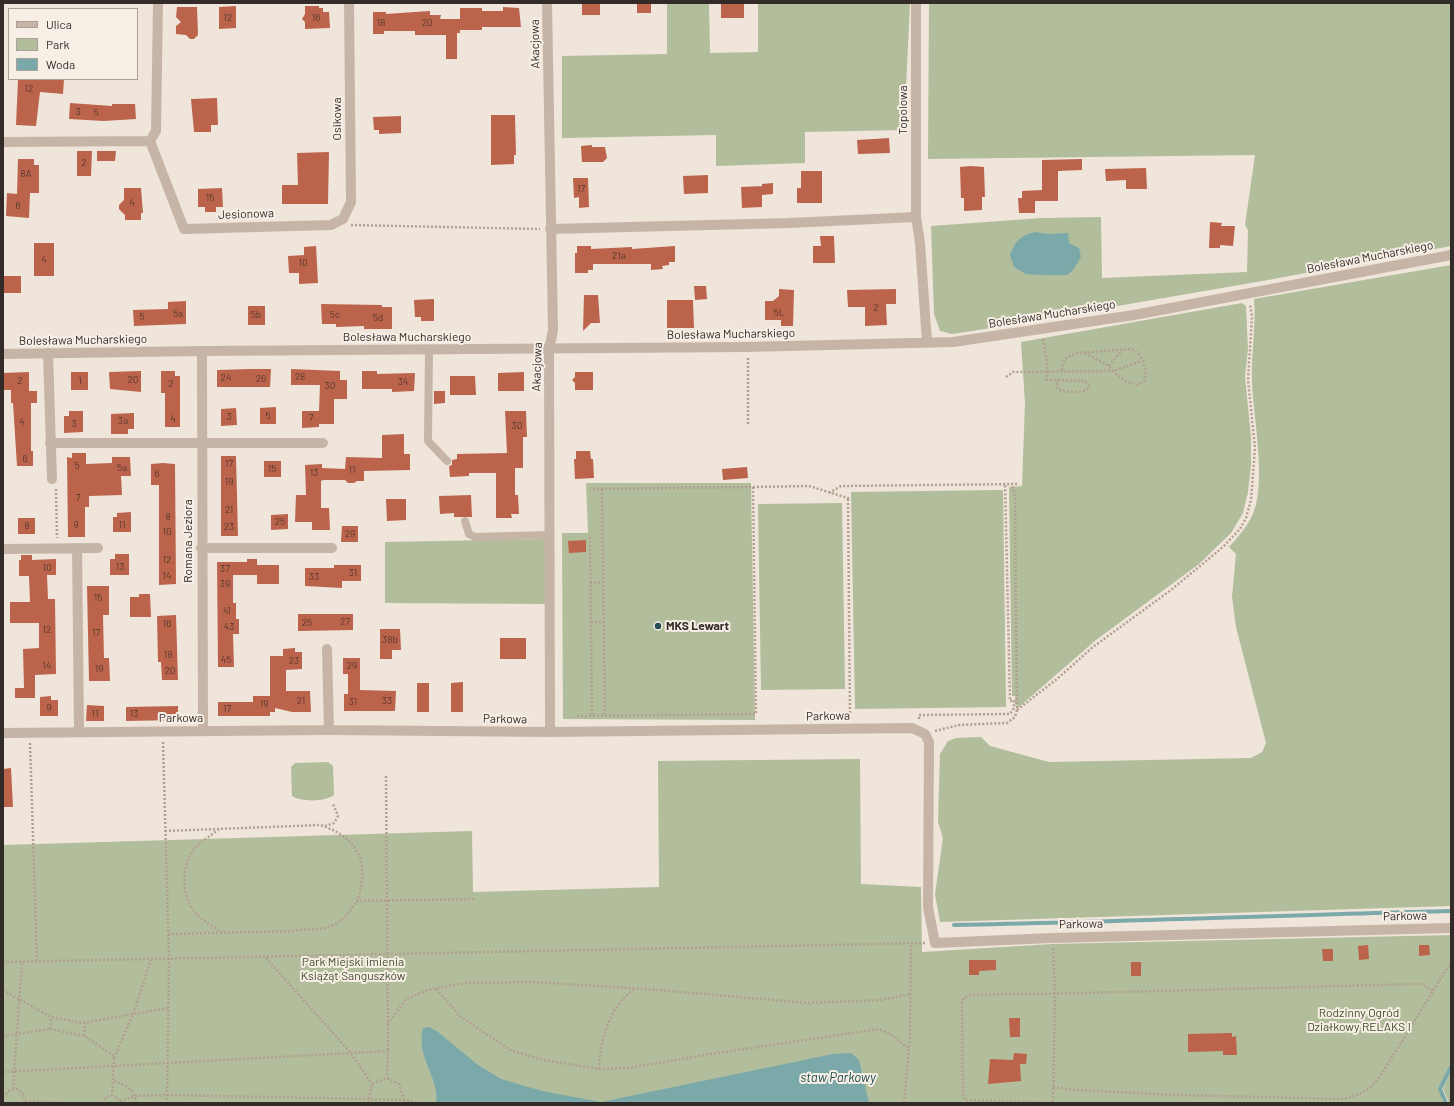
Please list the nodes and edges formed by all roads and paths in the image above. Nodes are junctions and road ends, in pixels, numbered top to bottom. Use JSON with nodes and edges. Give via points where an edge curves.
{"nodes":[{"id":1,"x":158,"y":3,"type":"edge"},
{"id":2,"x":349,"y":3,"type":"edge"},
{"id":3,"x":547,"y":3,"type":"edge"},
{"id":4,"x":916,"y":3,"type":"edge"},
{"id":5,"x":150,"y":141,"type":"junction"},
{"id":6,"x":3,"y":142,"type":"edge"},
{"id":7,"x":916,"y":217,"type":"junction"},
{"id":8,"x":331,"y":225,"type":"junction"},
{"id":9,"x":550,"y":229,"type":"junction"},
{"id":10,"x":1451,"y":255,"type":"edge"},
{"id":11,"x":1248,"y":294,"type":"junction"},
{"id":12,"x":1041,"y":329,"type":"junction"},
{"id":13,"x":927,"y":342,"type":"junction"},
{"id":14,"x":747,"y":347,"type":"junction"},
{"id":15,"x":429,"y":350,"type":"junction"},
{"id":16,"x":549,"y":350,"type":"junction"},
{"id":17,"x":1122,"y":350,"type":"junction"},
{"id":18,"x":202,"y":351,"type":"junction"},
{"id":19,"x":48,"y":353,"type":"junction"},
{"id":20,"x":1085,"y":353,"type":"junction"},
{"id":21,"x":3,"y":354,"type":"edge"},
{"id":22,"x":1142,"y":361,"type":"junction"},
{"id":23,"x":1109,"y":366,"type":"junction"},
{"id":24,"x":1062,"y":371,"type":"junction"},
{"id":25,"x":1113,"y":371,"type":"junction"},
{"id":26,"x":1047,"y":372,"type":"junction"},
{"id":27,"x":1006,"y":377,"type":"dead end"},
{"id":28,"x":1057,"y":380,"type":"junction"},
{"id":29,"x":748,"y":424,"type":"dead end"},
{"id":30,"x":202,"y":442,"type":"junction"},
{"id":31,"x":50,"y":443,"type":"junction"},
{"id":32,"x":323,"y":443,"type":"dead end"},
{"id":33,"x":447,"y":461,"type":"dead end"},
{"id":34,"x":52,"y":479,"type":"joint"},
{"id":35,"x":1005,"y":483,"type":"junction"},
{"id":36,"x":1012,"y":484,"type":"junction"},
{"id":37,"x":1019,"y":484,"type":"dead end"},
{"id":38,"x":753,"y":488,"type":"junction"},
{"id":39,"x":590,"y":489,"type":"dead end"},
{"id":40,"x":602,"y":489,"type":"junction"},
{"id":41,"x":829,"y":493,"type":"junction"},
{"id":42,"x":848,"y":499,"type":"junction"},
{"id":43,"x":851,"y":499,"type":"dead end"},
{"id":44,"x":465,"y":521,"type":"dead end"},
{"id":45,"x":548,"y":535,"type":"junction"},
{"id":46,"x":590,"y":538,"type":"dead end"},
{"id":47,"x":57,"y":548,"type":"junction"},
{"id":48,"x":77,"y":548,"type":"junction"},
{"id":49,"x":98,"y":548,"type":"dead end"},
{"id":50,"x":201,"y":548,"type":"junction"},
{"id":51,"x":332,"y":548,"type":"dead end"},
{"id":52,"x":3,"y":549,"type":"edge"},
{"id":53,"x":603,"y":582,"type":"junction"},
{"id":54,"x":590,"y":583,"type":"junction"},
{"id":55,"x":591,"y":622,"type":"junction"},
{"id":56,"x":604,"y":622,"type":"junction"},
{"id":57,"x":328,"y":649,"type":"dead end"},
{"id":58,"x":1014,"y":708,"type":"junction"},
{"id":59,"x":1017,"y":710,"type":"junction"},
{"id":60,"x":577,"y":716,"type":"dead end"},
{"id":61,"x":592,"y":716,"type":"junction"},
{"id":62,"x":605,"y":716,"type":"junction"},
{"id":63,"x":850,"y":728,"type":"junction"},
{"id":64,"x":918,"y":729,"type":"junction"},
{"id":65,"x":329,"y":730,"type":"junction"},
{"id":66,"x":162,"y":731,"type":"junction"},
{"id":67,"x":203,"y":731,"type":"junction"},
{"id":68,"x":30,"y":732,"type":"junction"},
{"id":69,"x":79,"y":732,"type":"junction"},
{"id":70,"x":550,"y":732,"type":"junction"},
{"id":71,"x":3,"y":733,"type":"edge"},
{"id":72,"x":927,"y":736,"type":"junction"},
{"id":73,"x":386,"y":776,"type":"dead end"},
{"id":74,"x":333,"y":804,"type":"dead end"},
{"id":75,"x":325,"y":826,"type":"junction"},
{"id":76,"x":220,"y":829,"type":"junction"},
{"id":77,"x":165,"y":831,"type":"junction"},
{"id":78,"x":474,"y":899,"type":"dead end"},
{"id":79,"x":357,"y":901,"type":"junction"},
{"id":80,"x":388,"y":901,"type":"junction"},
{"id":81,"x":1451,"y":928,"type":"edge"},
{"id":82,"x":224,"y":933,"type":"junction"},
{"id":83,"x":168,"y":934,"type":"junction"},
{"id":84,"x":935,"y":943,"type":"junction"},
{"id":85,"x":911,"y":944,"type":"junction"},
{"id":86,"x":1052,"y":944,"type":"dead end"},
{"id":87,"x":388,"y":954,"type":"junction"},
{"id":88,"x":266,"y":958,"type":"junction"},
{"id":89,"x":151,"y":960,"type":"junction"},
{"id":90,"x":169,"y":960,"type":"junction"},
{"id":91,"x":3,"y":962,"type":"edge"},
{"id":92,"x":22,"y":962,"type":"junction"},
{"id":93,"x":36,"y":962,"type":"junction"},
{"id":94,"x":1451,"y":962,"type":"edge"},
{"id":95,"x":436,"y":988,"type":"junction"},
{"id":96,"x":636,"y":988,"type":"junction"},
{"id":97,"x":3,"y":990,"type":"edge"},
{"id":98,"x":1434,"y":991,"type":"junction"},
{"id":99,"x":911,"y":994,"type":"junction"},
{"id":100,"x":1055,"y":994,"type":"junction"},
{"id":101,"x":20,"y":1000,"type":"junction"},
{"id":102,"x":168,"y":1008,"type":"junction"},
{"id":103,"x":133,"y":1014,"type":"junction"},
{"id":104,"x":51,"y":1017,"type":"junction"},
{"id":105,"x":85,"y":1023,"type":"junction"},
{"id":106,"x":388,"y":1024,"type":"junction"},
{"id":107,"x":50,"y":1029,"type":"junction"},
{"id":108,"x":17,"y":1033,"type":"junction"},
{"id":109,"x":3,"y":1036,"type":"edge"},
{"id":110,"x":84,"y":1036,"type":"junction"},
{"id":111,"x":909,"y":1049,"type":"junction"},
{"id":112,"x":388,"y":1051,"type":"junction"},
{"id":113,"x":350,"y":1052,"type":"junction"},
{"id":114,"x":114,"y":1058,"type":"junction"},
{"id":115,"x":168,"y":1062,"type":"junction"},
{"id":116,"x":115,"y":1065,"type":"junction"},
{"id":117,"x":599,"y":1069,"type":"junction"},
{"id":118,"x":3,"y":1072,"type":"edge"},
{"id":119,"x":14,"y":1072,"type":"junction"},
{"id":120,"x":387,"y":1078,"type":"junction"},
{"id":121,"x":114,"y":1081,"type":"junction"},
{"id":122,"x":372,"y":1084,"type":"junction"},
{"id":123,"x":1053,"y":1087,"type":"junction"},
{"id":124,"x":13,"y":1089,"type":"junction"},
{"id":125,"x":112,"y":1095,"type":"junction"},
{"id":126,"x":168,"y":1095,"type":"junction"},
{"id":127,"x":135,"y":1096,"type":"junction"},
{"id":128,"x":3,"y":1097,"type":"edge"},
{"id":129,"x":368,"y":1099,"type":"junction"},
{"id":130,"x":25,"y":1102,"type":"edge"},
{"id":131,"x":120,"y":1102,"type":"edge"},
{"id":132,"x":405,"y":1102,"type":"edge"},
{"id":133,"x":64,"y":1103,"type":"edge"},
{"id":134,"x":103,"y":1103,"type":"edge"},
{"id":135,"x":136,"y":1103,"type":"edge"},
{"id":136,"x":167,"y":1103,"type":"edge"},
{"id":137,"x":368,"y":1103,"type":"edge"},
{"id":138,"x":418,"y":1103,"type":"edge"},
{"id":139,"x":904,"y":1103,"type":"edge"}],
"edges":[{"from":1,"to":5,"type":"street","via":[[156,131]]},
{"from":2,"to":8,"type":"street","name":"Osikowa","via":[[351,202],[343,219]]},
{"from":3,"to":9,"type":"street","name":"Akacjowa"},
{"from":4,"to":7,"type":"street","name":"Topolowa"},
{"from":5,"to":6,"type":"street"},
{"from":5,"to":8,"type":"street","name":"Jesionowa","via":[[184,229]]},
{"from":7,"to":9,"type":"street"},
{"from":7,"to":13,"type":"street","name":"Topolowa"},
{"from":8,"to":9,"type":"path"},
{"from":9,"to":16,"type":"street","name":"Akacjowa","via":[[553,330]]},
{"from":10,"to":11,"type":"street","name":"Bolesława Mucharskiego"},
{"from":11,"to":12,"type":"street","name":"Bolesława Mucharskiego"},
{"from":11,"to":59,"type":"path","via":[[1252,317],[1248,380],[1255,448],[1251,500],[1240,529],[1223,547],[1171,590],[1093,647]]},
{"from":12,"to":13,"type":"street","name":"Bolesława Mucharskiego","via":[[953,342]]},
{"from":12,"to":26,"type":"path"},
{"from":13,"to":14,"type":"street","name":"Bolesława Mucharskiego"},
{"from":14,"to":16,"type":"street","name":"Bolesława Mucharskiego"},
{"from":14,"to":29,"type":"path"},
{"from":15,"to":16,"type":"street","name":"Bolesława Mucharskiego"},
{"from":15,"to":18,"type":"street","name":"Bolesława Mucharskiego"},
{"from":15,"to":33,"type":"lane","via":[[428,440]]},
{"from":16,"to":45,"type":"street","name":"Akacjowa"},
{"from":17,"to":20,"type":"path"},
{"from":17,"to":22,"type":"path","via":[[1134,350]]},
{"from":17,"to":23,"type":"path"},
{"from":18,"to":19,"type":"street","name":"Bolesława Mucharskiego"},
{"from":18,"to":30,"type":"street","name":"Romana Jeziora"},
{"from":19,"to":21,"type":"street","name":"Bolesława Mucharskiego"},
{"from":19,"to":31,"type":"street"},
{"from":20,"to":23,"type":"path"},
{"from":20,"to":24,"type":"path","via":[[1067,357]]},
{"from":22,"to":25,"type":"path"},
{"from":22,"to":25,"type":"path","via":[[1146,374],[1140,385],[1125,381]]},
{"from":23,"to":25,"type":"path"},
{"from":24,"to":25,"type":"path"},
{"from":24,"to":26,"type":"path"},
{"from":26,"to":27,"type":"path","via":[[1014,372]]},
{"from":26,"to":28,"type":"path","via":[[1047,380]]},
{"from":28,"to":28,"type":"path","via":[[1085,381],[1089,385],[1083,392],[1061,391],[1057,388]]},
{"from":30,"to":31,"type":"street"},
{"from":30,"to":32,"type":"street"},
{"from":30,"to":50,"type":"street","name":"Romana Jeziora"},
{"from":31,"to":34,"type":"street"},
{"from":34,"to":47,"type":"path","via":[[56,479]]},
{"from":35,"to":36,"type":"path"},
{"from":35,"to":41,"type":"path","via":[[841,486]]},
{"from":35,"to":58,"type":"path","via":[[1010,701],[1014,700]]},
{"from":36,"to":37,"type":"path"},
{"from":36,"to":59,"type":"path","via":[[1015,497]]},
{"from":38,"to":40,"type":"path"},
{"from":38,"to":41,"type":"path","via":[[809,486]]},
{"from":38,"to":62,"type":"path","via":[[756,714]]},
{"from":39,"to":40,"type":"path"},
{"from":40,"to":53,"type":"path"},
{"from":41,"to":42,"type":"path"},
{"from":42,"to":43,"type":"path"},
{"from":42,"to":63,"type":"path"},
{"from":44,"to":45,"type":"lane","via":[[469,534],[475,537]]},
{"from":45,"to":70,"type":"street","name":"Akacjowa"},
{"from":46,"to":54,"type":"path"},
{"from":47,"to":48,"type":"street"},
{"from":47,"to":52,"type":"street"},
{"from":48,"to":49,"type":"street"},
{"from":48,"to":69,"type":"street"},
{"from":50,"to":51,"type":"street"},
{"from":50,"to":67,"type":"street","name":"Romana Jeziora"},
{"from":53,"to":54,"type":"path"},
{"from":53,"to":56,"type":"path"},
{"from":54,"to":55,"type":"path"},
{"from":55,"to":56,"type":"path"},
{"from":55,"to":61,"type":"path"},
{"from":56,"to":62,"type":"path"},
{"from":57,"to":65,"type":"street"},
{"from":58,"to":59,"type":"path"},
{"from":58,"to":64,"type":"path","via":[[1010,714],[919,715]]},
{"from":59,"to":72,"type":"path","via":[[1015,717],[1007,723],[959,725],[936,730]]},
{"from":60,"to":61,"type":"path"},
{"from":61,"to":62,"type":"path"},
{"from":63,"to":64,"type":"street","name":"Parkowa"},
{"from":63,"to":70,"type":"street","name":"Parkowa"},
{"from":64,"to":72,"type":"street"},
{"from":65,"to":67,"type":"street","name":"Parkowa"},
{"from":65,"to":70,"type":"street","name":"Parkowa"},
{"from":66,"to":67,"type":"street","name":"Parkowa"},
{"from":66,"to":69,"type":"street","name":"Parkowa"},
{"from":66,"to":77,"type":"path"},
{"from":68,"to":69,"type":"street","name":"Parkowa"},
{"from":68,"to":71,"type":"street","name":"Parkowa"},
{"from":68,"to":93,"type":"path"},
{"from":72,"to":84,"type":"street","via":[[928,907]]},
{"from":73,"to":80,"type":"path"},
{"from":74,"to":75,"type":"path","via":[[338,816],[334,823]]},
{"from":75,"to":76,"type":"path","via":[[320,824]]},
{"from":75,"to":79,"type":"path","via":[[339,832],[358,849],[364,870],[363,885]]},
{"from":76,"to":77,"type":"path"},
{"from":76,"to":82,"type":"path","via":[[196,848],[188,861],[185,887],[188,901],[194,911]]},
{"from":77,"to":83,"type":"path"},
{"from":78,"to":80,"type":"path"},
{"from":79,"to":80,"type":"path"},
{"from":79,"to":82,"type":"path","via":[[338,923],[325,928]]},
{"from":80,"to":87,"type":"path"},
{"from":81,"to":84,"type":"street","name":"Parkowa"},
{"from":82,"to":83,"type":"path"},
{"from":83,"to":90,"type":"path"},
{"from":84,"to":85,"type":"path"},
{"from":85,"to":87,"type":"path"},
{"from":85,"to":99,"type":"path"},
{"from":86,"to":100,"type":"path"},
{"from":87,"to":88,"type":"path"},
{"from":87,"to":106,"type":"path"},
{"from":88,"to":90,"type":"path"},
{"from":88,"to":113,"type":"path"},
{"from":89,"to":90,"type":"path"},
{"from":89,"to":93,"type":"path"},
{"from":89,"to":103,"type":"path"},
{"from":90,"to":102,"type":"path"},
{"from":91,"to":92,"type":"path"},
{"from":92,"to":93,"type":"path"},
{"from":92,"to":101,"type":"path"},
{"from":94,"to":98,"type":"path"},
{"from":95,"to":96,"type":"path","via":[[465,983],[534,982]]},
{"from":95,"to":106,"type":"path","via":[[406,999]]},
{"from":95,"to":117,"type":"path","via":[[461,1017],[512,1051],[544,1060]]},
{"from":96,"to":99,"type":"path","via":[[808,1003],[880,1000]]},
{"from":96,"to":117,"type":"path","via":[[621,1001],[611,1018],[604,1039]]},
{"from":97,"to":101,"type":"path"},
{"from":98,"to":100,"type":"path","via":[[1422,984],[1416,984]]},
{"from":98,"to":123,"type":"path","via":[[1378,1080],[1368,1090],[1353,1097],[1342,1099],[1176,1094]]},
{"from":99,"to":111,"type":"path"},
{"from":100,"to":123,"type":"path"},
{"from":100,"to":123,"type":"path","via":[[969,995],[962,1000],[965,1100],[1053,1103]]},
{"from":101,"to":104,"type":"path"},
{"from":101,"to":108,"type":"path"},
{"from":102,"to":103,"type":"path"},
{"from":102,"to":115,"type":"path"},
{"from":103,"to":105,"type":"path"},
{"from":103,"to":114,"type":"path"},
{"from":104,"to":105,"type":"path"},
{"from":104,"to":107,"type":"path"},
{"from":105,"to":110,"type":"path"},
{"from":106,"to":112,"type":"path"},
{"from":107,"to":108,"type":"path"},
{"from":107,"to":110,"type":"path"},
{"from":108,"to":109,"type":"path"},
{"from":108,"to":119,"type":"path"},
{"from":110,"to":114,"type":"path","via":[[112,1054]]},
{"from":111,"to":117,"type":"path","via":[[892,1035],[879,1029],[628,1068]]},
{"from":111,"to":139,"type":"path"},
{"from":112,"to":113,"type":"path"},
{"from":112,"to":120,"type":"path"},
{"from":113,"to":115,"type":"path"},
{"from":113,"to":122,"type":"path"},
{"from":114,"to":116,"type":"path"},
{"from":115,"to":116,"type":"path"},
{"from":115,"to":126,"type":"path"},
{"from":116,"to":119,"type":"path"},
{"from":116,"to":121,"type":"path"},
{"from":118,"to":119,"type":"path"},
{"from":119,"to":124,"type":"path"},
{"from":120,"to":122,"type":"path"},
{"from":120,"to":132,"type":"path","via":[[398,1084]]},
{"from":121,"to":125,"type":"path"},
{"from":121,"to":127,"type":"path","via":[[125,1084]]},
{"from":122,"to":129,"type":"path"},
{"from":124,"to":128,"type":"path"},
{"from":124,"to":130,"type":"path","via":[[20,1091]]},
{"from":125,"to":131,"type":"path"},
{"from":125,"to":134,"type":"path","via":[[106,1097]]},
{"from":126,"to":127,"type":"path"},
{"from":126,"to":129,"type":"path"},
{"from":126,"to":136,"type":"path"},
{"from":127,"to":131,"type":"path"},
{"from":127,"to":135,"type":"path"},
{"from":129,"to":132,"type":"path"},
{"from":129,"to":137,"type":"path"},
{"from":130,"to":133,"type":"path"},
{"from":132,"to":138,"type":"path"}]}
